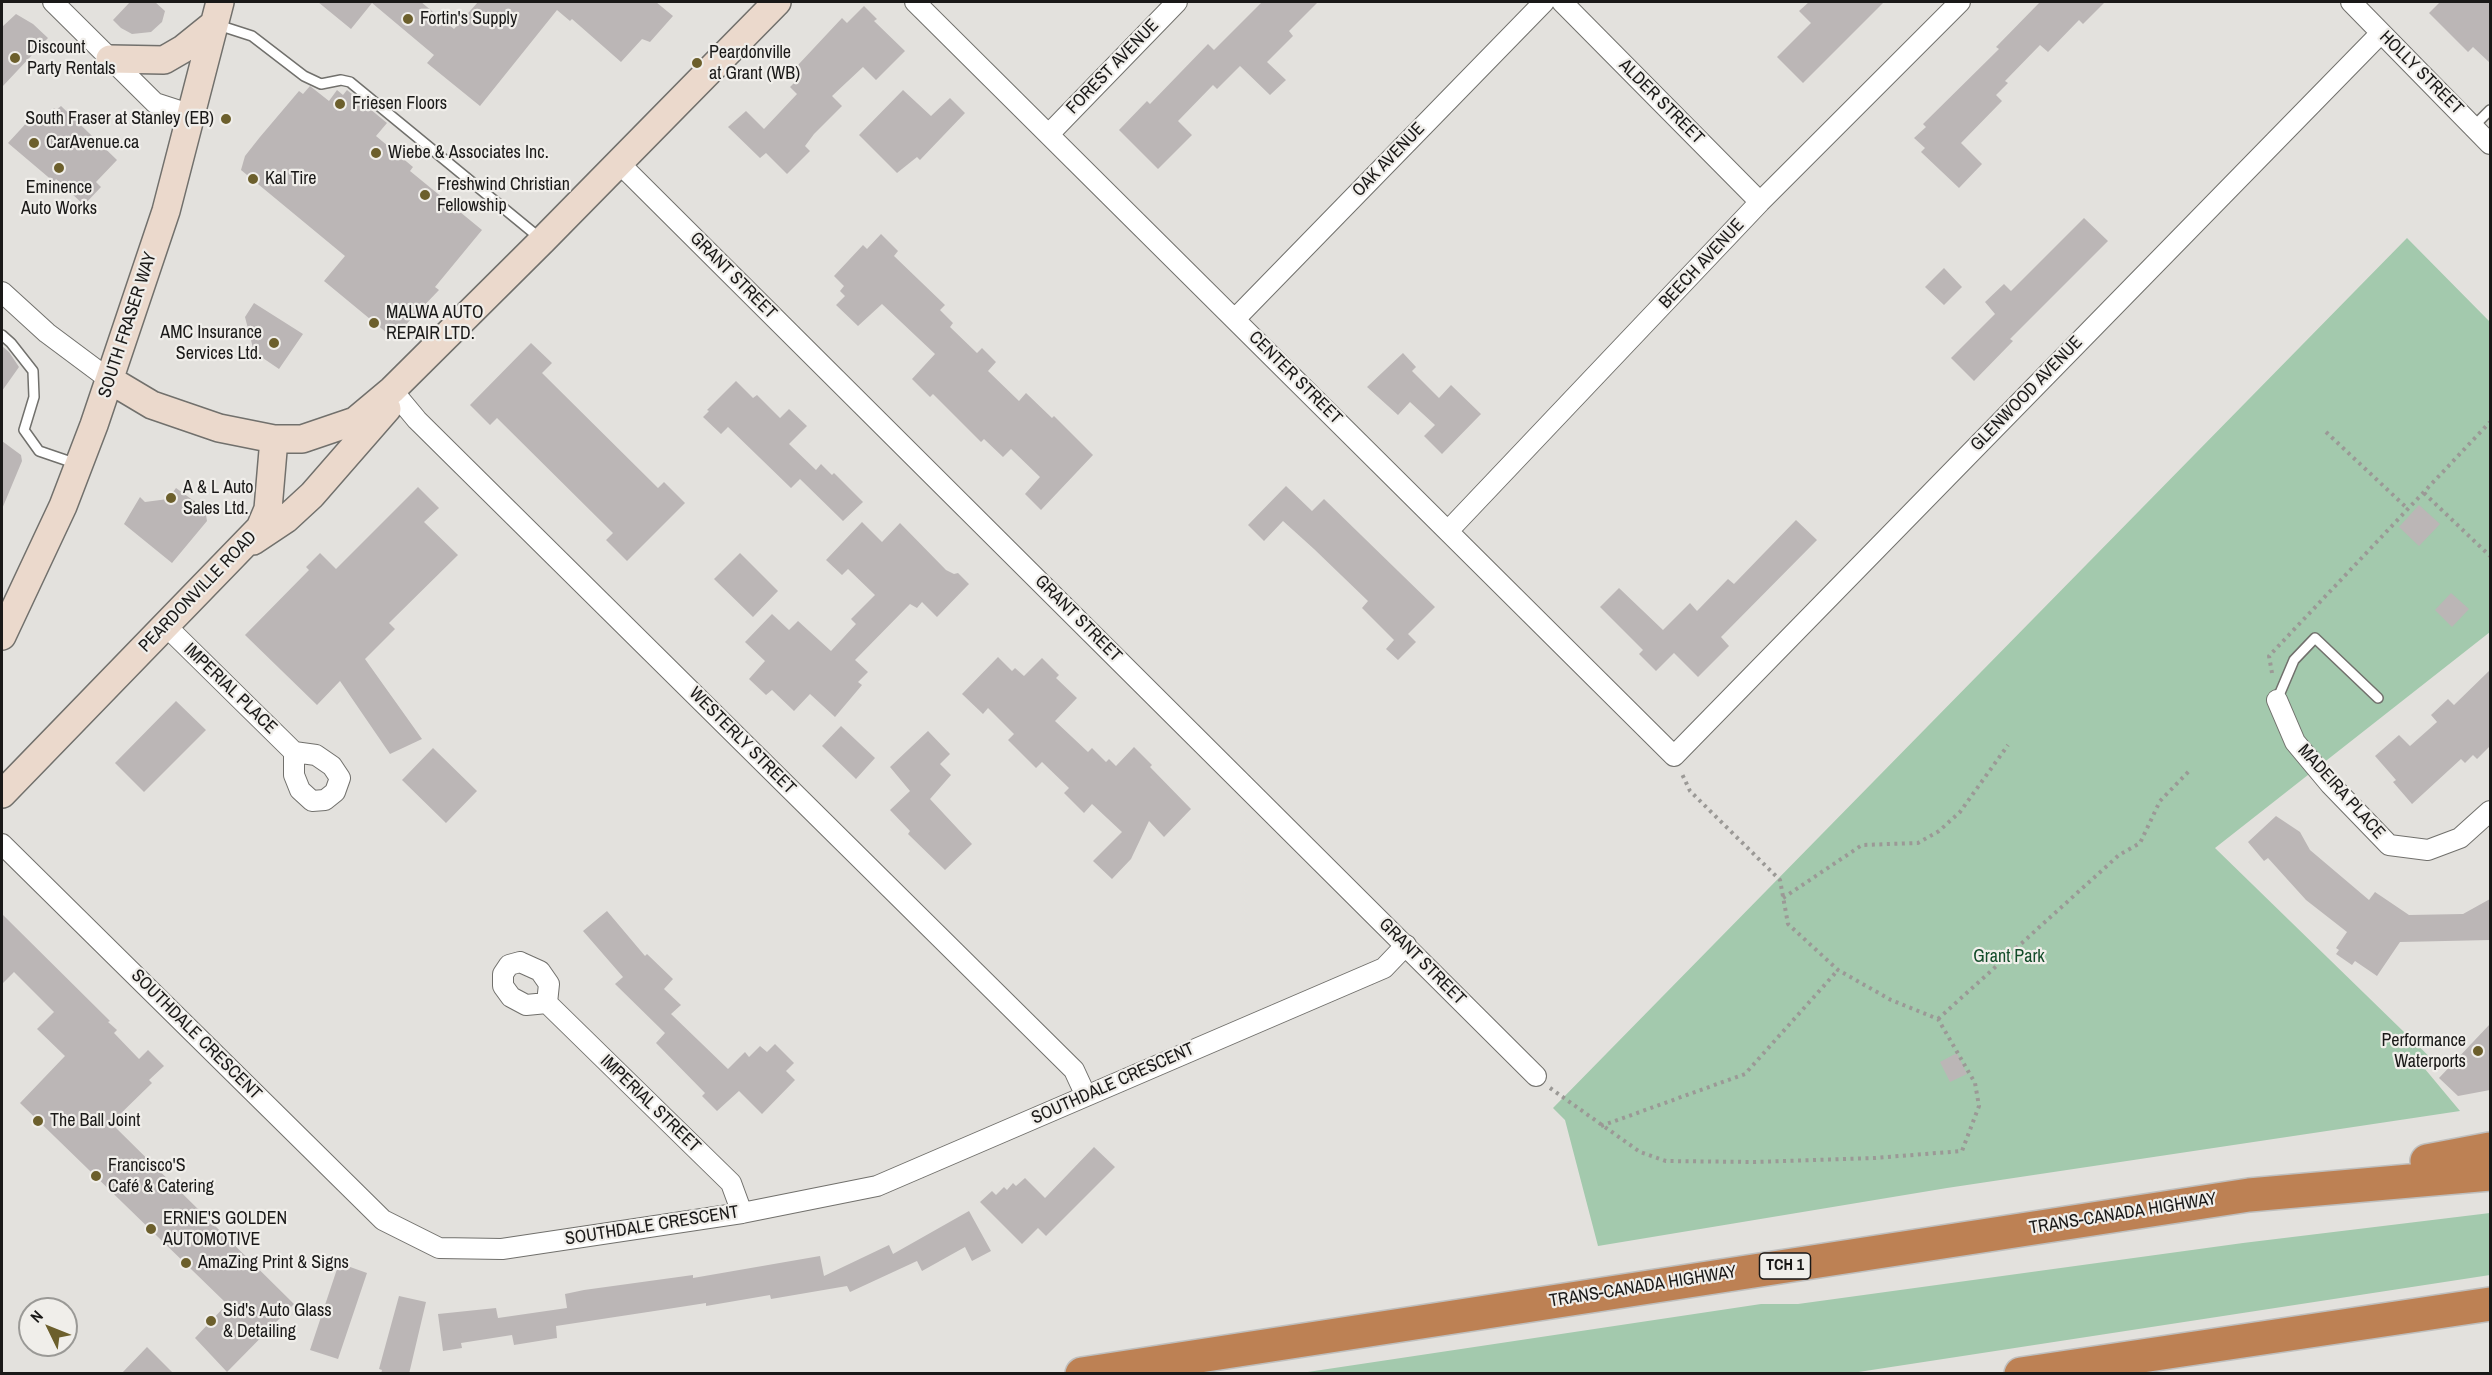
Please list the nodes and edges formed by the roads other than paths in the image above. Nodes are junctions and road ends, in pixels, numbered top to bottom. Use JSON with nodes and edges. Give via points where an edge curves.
{"nodes":[{"id":1,"x":53,"y":2,"type":"edge"},
{"id":2,"x":777,"y":2,"type":"edge"},
{"id":3,"x":915,"y":2,"type":"edge"},
{"id":4,"x":1177,"y":2,"type":"edge"},
{"id":5,"x":1544,"y":2,"type":"edge"},
{"id":6,"x":1562,"y":2,"type":"edge"},
{"id":7,"x":1960,"y":2,"type":"edge"},
{"id":8,"x":2351,"y":2,"type":"edge"},
{"id":9,"x":217,"y":13,"type":"edge"},
{"id":10,"x":2381,"y":33,"type":"junction"},
{"id":11,"x":110,"y":59,"type":"junction"},
{"id":12,"x":2490,"y":110,"type":"edge"},
{"id":13,"x":192,"y":115,"type":"junction"},
{"id":14,"x":2473,"y":127,"type":"junction"},
{"id":15,"x":1050,"y":133,"type":"junction"},
{"id":16,"x":2490,"y":144,"type":"edge"},
{"id":17,"x":619,"y":163,"type":"junction"},
{"id":18,"x":1760,"y":202,"type":"junction"},
{"id":19,"x":543,"y":240,"type":"junction"},
{"id":20,"x":2,"y":292,"type":"edge"},
{"id":21,"x":1235,"y":319,"type":"junction"},
{"id":22,"x":2,"y":335,"type":"edge"},
{"id":23,"x":110,"y":380,"type":"junction"},
{"id":24,"x":393,"y":390,"type":"junction"},
{"id":25,"x":274,"y":439,"type":"junction"},
{"id":26,"x":79,"y":465,"type":"junction"},
{"id":27,"x":1448,"y":531,"type":"junction"},
{"id":28,"x":237,"y":552,"type":"junction"},
{"id":29,"x":166,"y":626,"type":"junction"},
{"id":30,"x":2,"y":636,"type":"edge"},
{"id":31,"x":2378,"y":698,"type":"dead end"},
{"id":32,"x":2277,"y":700,"type":"joint"},
{"id":33,"x":294,"y":752,"type":"dead end"},
{"id":34,"x":1674,"y":756,"type":"joint"},
{"id":35,"x":2,"y":794,"type":"edge"},
{"id":36,"x":2490,"y":811,"type":"edge"},
{"id":37,"x":2,"y":844,"type":"edge"},
{"id":38,"x":1406,"y":945,"type":"junction"},
{"id":39,"x":547,"y":1003,"type":"dead end"},
{"id":40,"x":1536,"y":1076,"type":"road end"},
{"id":41,"x":1086,"y":1096,"type":"junction"},
{"id":42,"x":2490,"y":1149,"type":"edge"},
{"id":43,"x":2490,"y":1174,"type":"edge"},
{"id":44,"x":2249,"y":1195,"type":"junction"},
{"id":45,"x":742,"y":1213,"type":"junction"},
{"id":46,"x":2490,"y":1304,"type":"edge"},
{"id":47,"x":1082,"y":1374,"type":"edge"},
{"id":48,"x":2021,"y":1374,"type":"edge"}],
"edges":[{"from":1,"to":11,"type":"street"},
{"from":2,"to":17,"type":"main road"},
{"from":3,"to":15,"type":"street","name":"CENTER STREET"},
{"from":4,"to":15,"type":"street","name":"FOREST AVENUE"},
{"from":5,"to":21,"type":"street","name":"OAK AVENUE"},
{"from":6,"to":18,"type":"street","name":"ALDER STREET"},
{"from":7,"to":18,"type":"street","name":"BEECH AVENUE"},
{"from":8,"to":10,"type":"street","name":"HOLLY STREET"},
{"from":9,"to":11,"type":"main road","via":[[164,60]]},
{"from":9,"to":13,"type":"main road","name":"SOUTH FRASER WAY"},
{"from":9,"to":19,"type":"lane","via":[[304,76],[321,84],[350,82]]},
{"from":10,"to":14,"type":"street","name":"HOLLY STREET"},
{"from":10,"to":34,"type":"street","name":"GLENWOOD AVENUE"},
{"from":11,"to":13,"type":"street","via":[[155,103]]},
{"from":12,"to":14,"type":"lane"},
{"from":13,"to":23,"type":"main road","name":"SOUTH FRASER WAY","via":[[166,211]]},
{"from":14,"to":16,"type":"street","name":"HOLLY STREET"},
{"from":15,"to":21,"type":"street","name":"CENTER STREET"},
{"from":17,"to":19,"type":"main road"},
{"from":17,"to":38,"type":"street","name":"GRANT STREET"},
{"from":18,"to":27,"type":"street","name":"BEECH AVENUE"},
{"from":19,"to":24,"type":"main road"},
{"from":20,"to":23,"type":"street"},
{"from":21,"to":27,"type":"street","name":"CENTER STREET"},
{"from":22,"to":26,"type":"lane","via":[[33,371],[34,397],[24,430],[39,451]]},
{"from":23,"to":25,"type":"main road","via":[[152,405],[219,428]]},
{"from":23,"to":26,"type":"main road","name":"SOUTH FRASER WAY"},
{"from":24,"to":25,"type":"main road","via":[[355,421],[302,439]]},
{"from":24,"to":28,"type":"main road","via":[[387,411],[312,495],[286,519]]},
{"from":24,"to":41,"type":"street","name":"WESTERLY STREET","via":[[417,420],[1074,1070]]},
{"from":25,"to":28,"type":"main road","name":"PEARDONVILLE ROAD","via":[[268,509],[260,528]]},
{"from":26,"to":30,"type":"main road","name":"SOUTH FRASER WAY"},
{"from":27,"to":34,"type":"street","name":"CENTER STREET"},
{"from":28,"to":29,"type":"main road","name":"PEARDONVILLE ROAD"},
{"from":29,"to":33,"type":"street","name":"IMPERIAL PLACE"},
{"from":29,"to":35,"type":"main road","name":"PEARDONVILLE ROAD"},
{"from":31,"to":32,"type":"lane","via":[[2315,638],[2294,660]]},
{"from":32,"to":36,"type":"street","name":"MADEIRA PLACE","via":[[2295,742],[2390,845],[2428,850],[2460,838]]},
{"from":37,"to":45,"type":"street","name":"SOUTHDALE CRESCENT","via":[[383,1220],[439,1248],[502,1249]]},
{"from":38,"to":40,"type":"street","name":"GRANT STREET"},
{"from":38,"to":41,"type":"street","name":"SOUTHDALE CRESCENT","via":[[1384,968]]},
{"from":39,"to":45,"type":"street","name":"IMPERIAL STREET","via":[[731,1183]]},
{"from":41,"to":45,"type":"street","name":"SOUTHDALE CRESCENT","via":[[877,1186]]},
{"from":42,"to":44,"type":"highway"},
{"from":43,"to":44,"type":"highway","name":"TRANS-CANADA HIGHWAY","number":"TCH 1"},
{"from":44,"to":47,"type":"highway","name":"TRANS-CANADA HIGHWAY","number":"TCH 1"},
{"from":46,"to":48,"type":"highway"}]}
